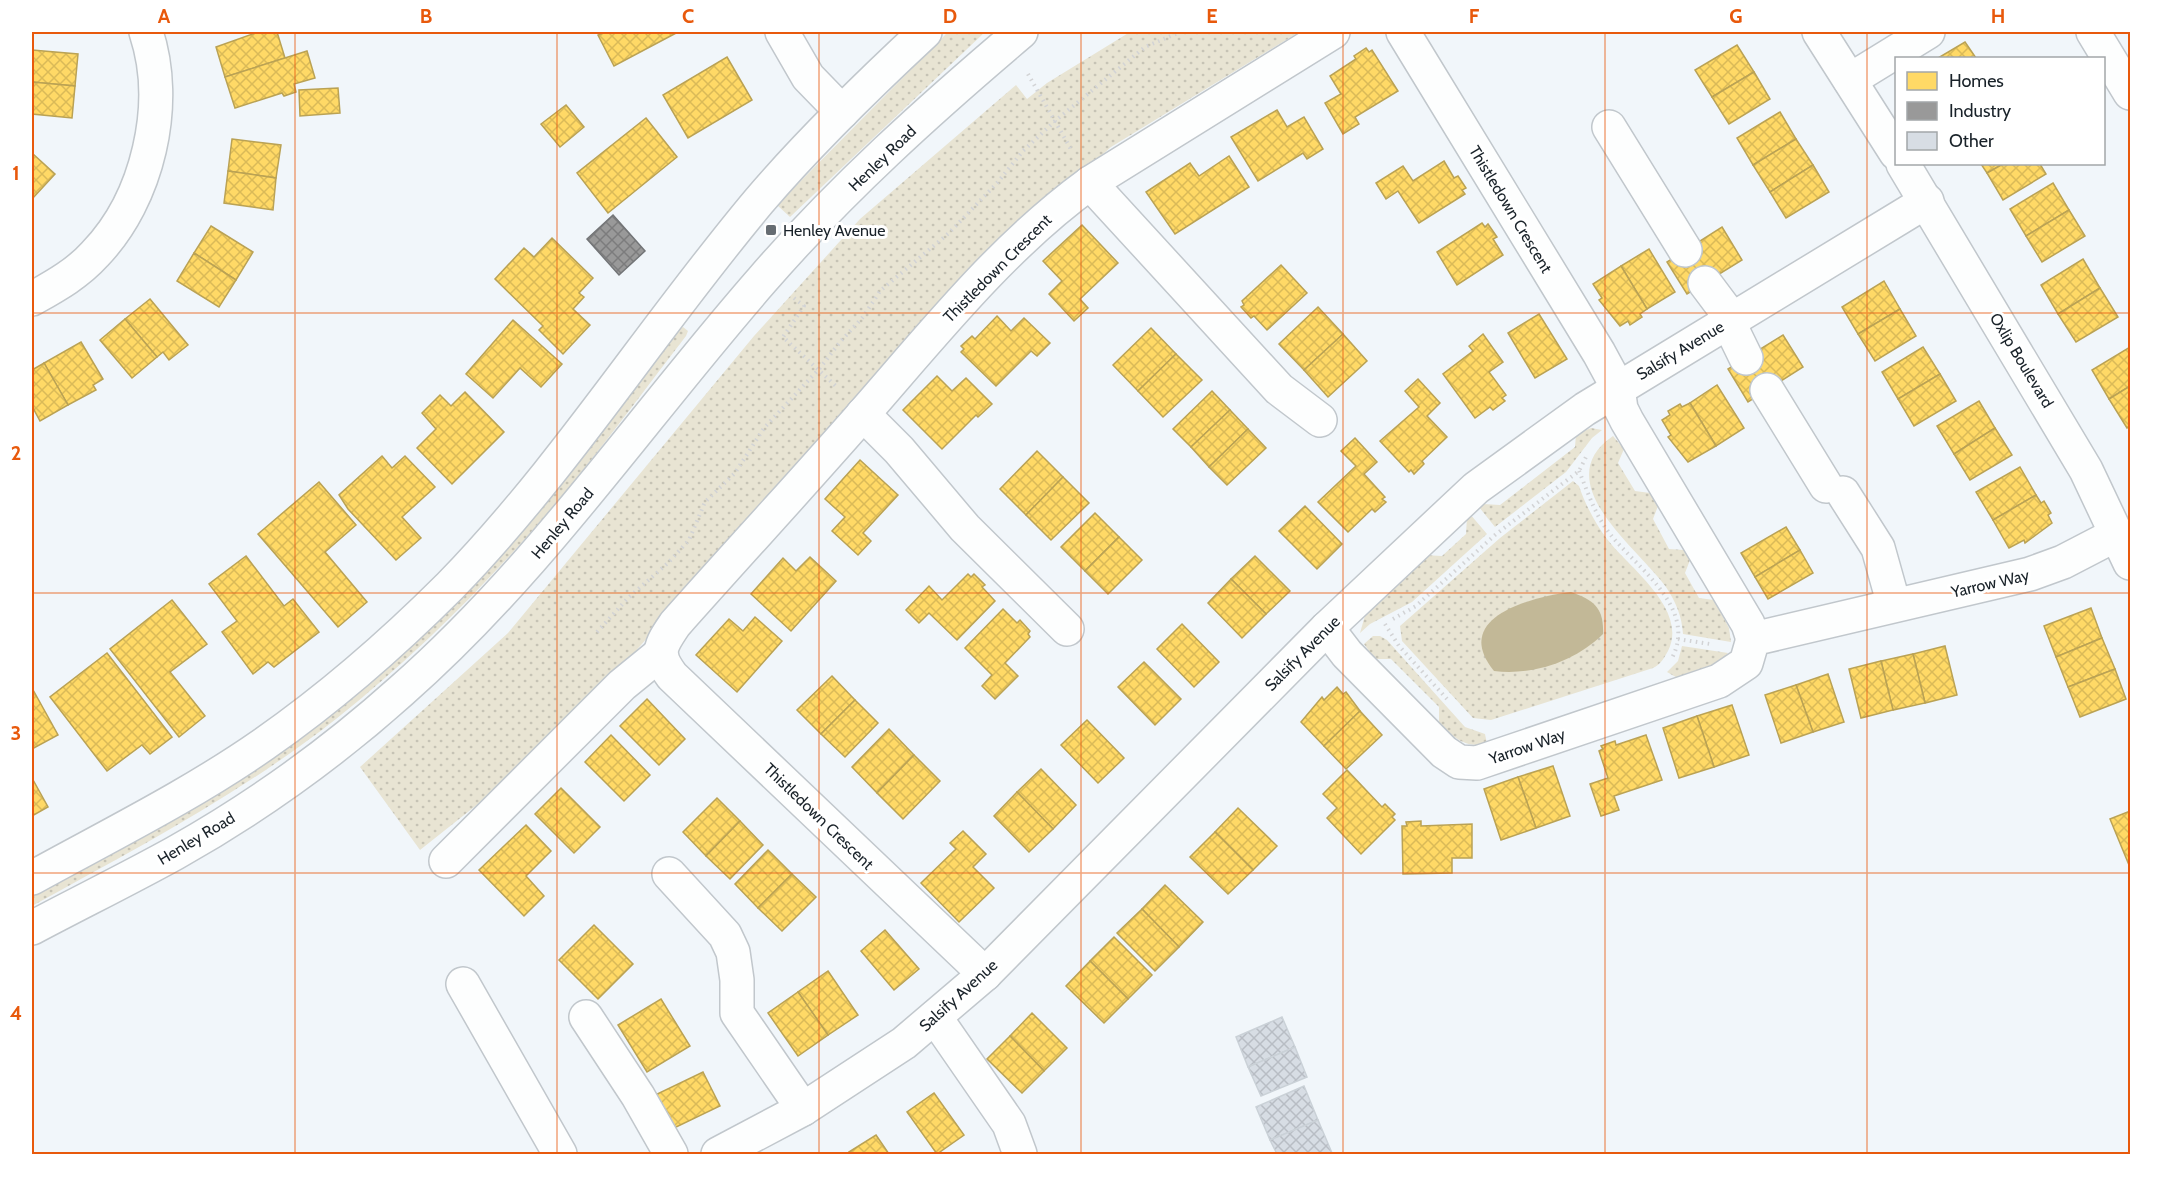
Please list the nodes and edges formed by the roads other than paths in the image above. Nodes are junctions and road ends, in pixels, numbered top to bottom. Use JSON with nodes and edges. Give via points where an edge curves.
{"nodes":[{"id":1,"x":146,"y":32,"type":"edge"},
{"id":2,"x":782,"y":32,"type":"edge"},
{"id":3,"x":925,"y":32,"type":"edge"},
{"id":4,"x":1333,"y":32,"type":"edge"},
{"id":5,"x":1403,"y":32,"type":"edge"},
{"id":6,"x":1819,"y":32,"type":"edge"},
{"id":7,"x":1928,"y":32,"type":"edge"},
{"id":8,"x":2092,"y":32,"type":"edge"},
{"id":9,"x":1015,"y":37,"type":"edge"},
{"id":10,"x":1850,"y":80,"type":"junction"},
{"id":11,"x":2130,"y":93,"type":"edge"},
{"id":12,"x":842,"y":112,"type":"junction"},
{"id":13,"x":1609,"y":126,"type":"dead end"},
{"id":14,"x":1895,"y":151,"type":"edge"},
{"id":15,"x":1904,"y":165,"type":"edge"},
{"id":16,"x":1090,"y":183,"type":"junction"},
{"id":17,"x":1927,"y":201,"type":"junction"},
{"id":18,"x":1685,"y":250,"type":"dead end"},
{"id":19,"x":1705,"y":283,"type":"dead end"},
{"id":20,"x":687,"y":292,"type":"junction"},
{"id":21,"x":32,"y":299,"type":"edge"},
{"id":22,"x":1730,"y":320,"type":"junction"},
{"id":23,"x":724,"y":325,"type":"junction"},
{"id":24,"x":1746,"y":358,"type":"dead end"},
{"id":25,"x":1618,"y":388,"type":"junction"},
{"id":26,"x":1767,"y":390,"type":"dead end"},
{"id":27,"x":863,"y":414,"type":"junction"},
{"id":28,"x":1320,"y":420,"type":"dead end"},
{"id":29,"x":2124,"y":548,"type":"edge"},
{"id":30,"x":1894,"y":605,"type":"junction"},
{"id":31,"x":1327,"y":628,"type":"junction"},
{"id":32,"x":1067,"y":629,"type":"dead end"},
{"id":33,"x":1753,"y":639,"type":"junction"},
{"id":34,"x":660,"y":654,"type":"junction"},
{"id":35,"x":446,"y":861,"type":"dead end"},
{"id":36,"x":669,"y":874,"type":"dead end"},
{"id":37,"x":32,"y":878,"type":"edge"},
{"id":38,"x":32,"y":928,"type":"edge"},
{"id":39,"x":984,"y":974,"type":"junction"},
{"id":40,"x":462,"y":984,"type":"dead end"},
{"id":41,"x":586,"y":1017,"type":"dead end"},
{"id":42,"x":935,"y":1017,"type":"junction"},
{"id":43,"x":803,"y":1109,"type":"junction"},
{"id":44,"x":560,"y":1155,"type":"edge"},
{"id":45,"x":671,"y":1155,"type":"edge"},
{"id":46,"x":718,"y":1155,"type":"edge"},
{"id":47,"x":1020,"y":1155,"type":"edge"}],
"edges":[{"from":1,"to":21,"type":"street","via":[[156,93],[151,142],[138,186],[119,223],[96,254],[70,277]]},
{"from":2,"to":12,"type":"street","via":[[808,76]]},
{"from":3,"to":12,"type":"street"},
{"from":4,"to":16,"type":"street","name":"Thistledown Crescent"},
{"from":5,"to":25,"type":"street","name":"Thistledown Crescent"},
{"from":6,"to":10,"type":"street"},
{"from":7,"to":10,"type":"street"},
{"from":8,"to":11,"type":"street"},
{"from":9,"to":23,"type":"street","name":"Henley Road","via":[[899,140],[764,277]]},
{"from":10,"to":14,"type":"street"},
{"from":12,"to":20,"type":"street","via":[[760,200]]},
{"from":13,"to":18,"type":"street"},
{"from":15,"to":17,"type":"street","name":"Oxlip Boulevard"},
{"from":16,"to":27,"type":"street","name":"Thistledown Crescent","via":[[971,290]]},
{"from":16,"to":28,"type":"street","via":[[1279,389]]},
{"from":17,"to":22,"type":"street","name":"Salsify Avenue"},
{"from":17,"to":29,"type":"street","name":"Oxlip Boulevard","via":[[2086,470]]},
{"from":19,"to":22,"type":"street"},
{"from":20,"to":23,"type":"street"},
{"from":20,"to":37,"type":"street","via":[[502,530],[402,631],[263,745],[179,797]]},
{"from":22,"to":24,"type":"street"},
{"from":22,"to":25,"type":"street","name":"Salsify Avenue"},
{"from":23,"to":38,"type":"street","name":"Henley Road","via":[[520,573],[400,693],[283,783],[225,822],[177,852]]},
{"from":25,"to":31,"type":"street","name":"Salsify Avenue","via":[[1476,488]]},
{"from":25,"to":33,"type":"street","via":[[1627,421],[1748,624]]},
{"from":26,"to":30,"type":"street","via":[[1878,548]]},
{"from":27,"to":32,"type":"street","via":[[964,528]]},
{"from":27,"to":34,"type":"street","name":"Thistledown Crescent","via":[[675,624]]},
{"from":29,"to":30,"type":"street","name":"Yarrow Way"},
{"from":30,"to":33,"type":"street","name":"Yarrow Way"},
{"from":31,"to":33,"type":"street","name":"Yarrow Way","via":[[1347,654],[1444,752],[1467,764],[1719,681],[1746,663]]},
{"from":31,"to":39,"type":"street","name":"Salsify Avenue"},
{"from":34,"to":35,"type":"street","name":"Thistledown Crescent","via":[[621,685]]},
{"from":34,"to":39,"type":"street","name":"Thistledown Crescent","via":[[672,676]]},
{"from":36,"to":43,"type":"street","via":[[725,935],[733,952],[737,1013]]},
{"from":39,"to":42,"type":"street","name":"Salsify Avenue"},
{"from":40,"to":44,"type":"street"},
{"from":41,"to":45,"type":"street"},
{"from":42,"to":43,"type":"street","name":"Salsify Avenue","via":[[904,1043]]},
{"from":42,"to":47,"type":"street","via":[[1009,1124]]},
{"from":43,"to":46,"type":"street","name":"Salsify Avenue"}]}
